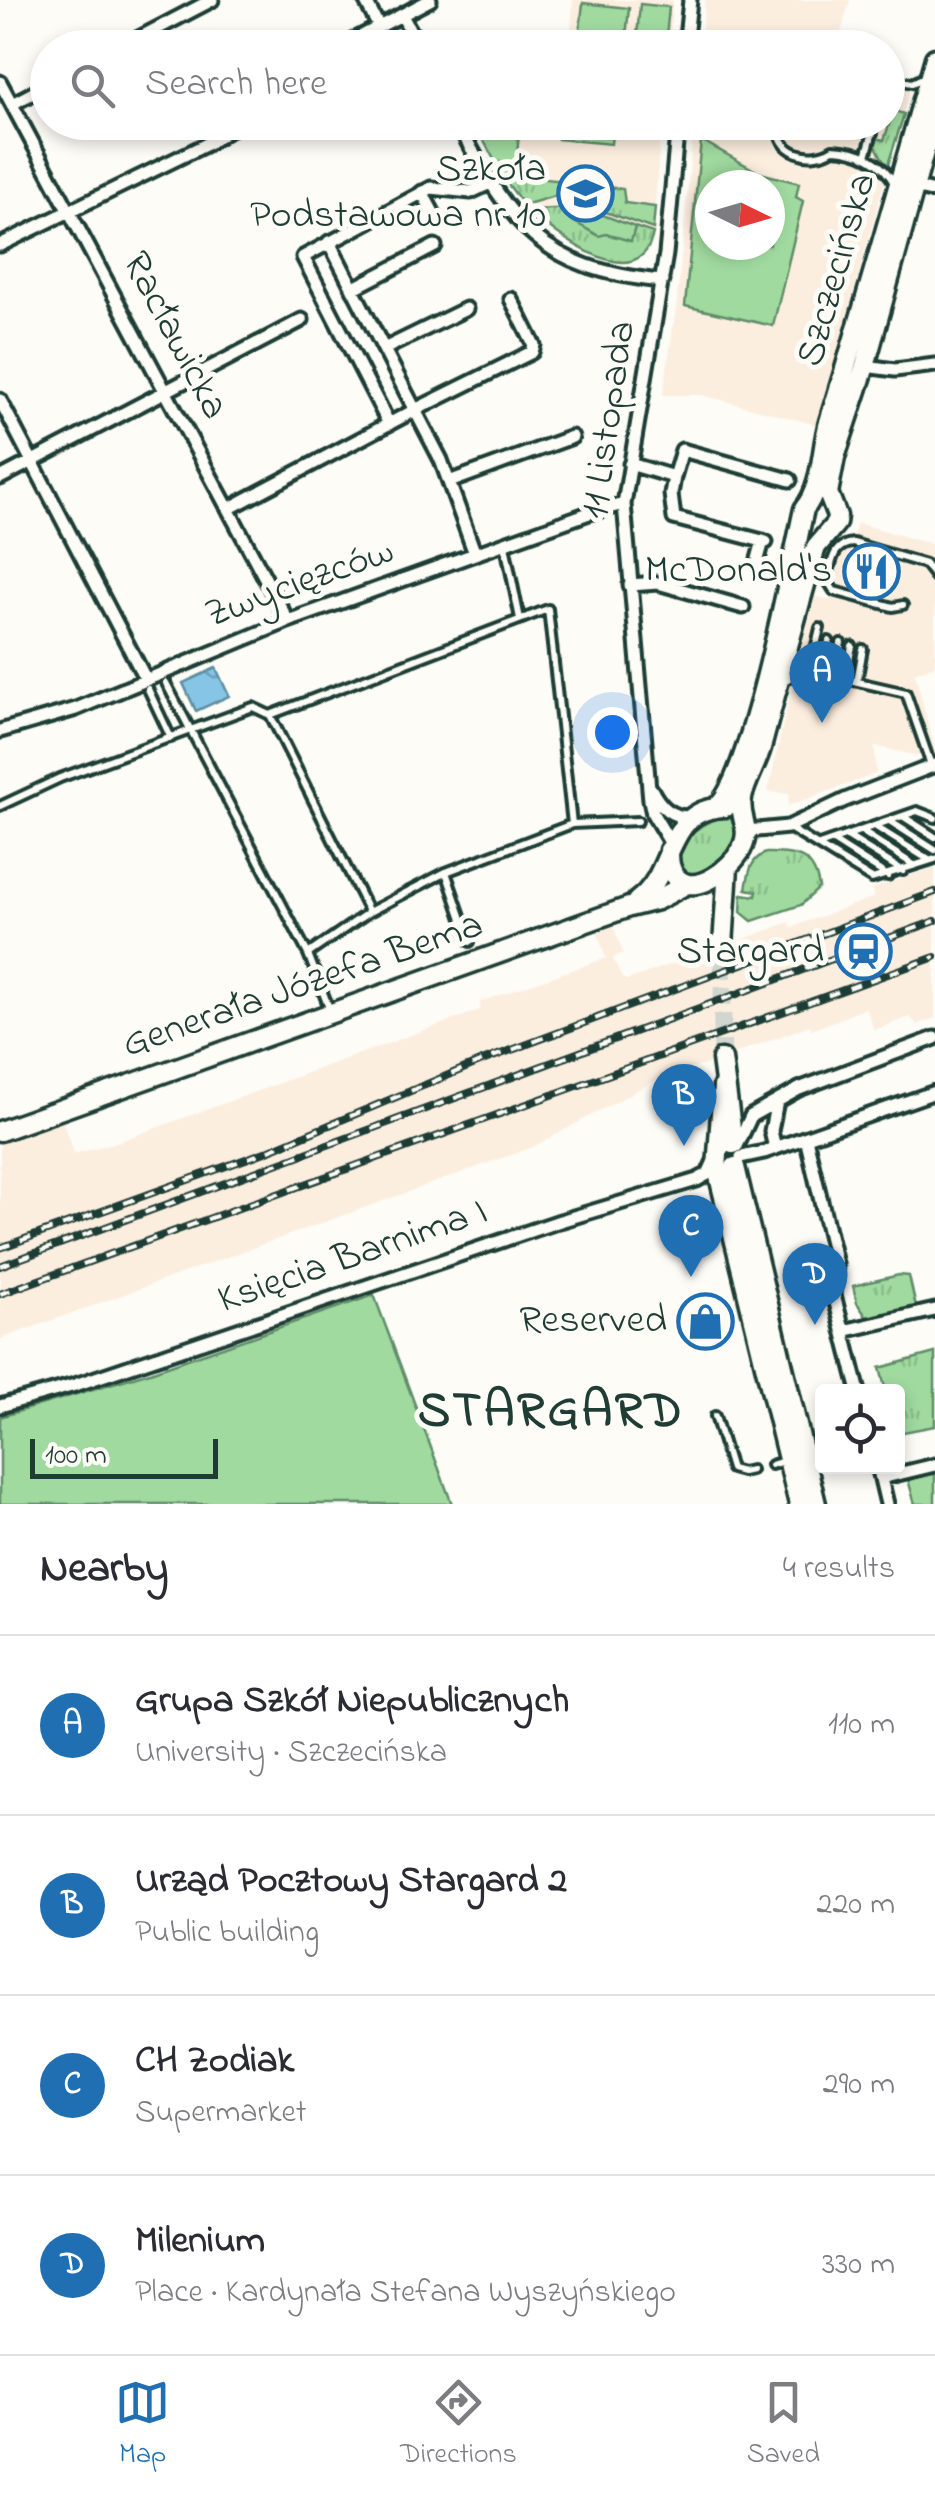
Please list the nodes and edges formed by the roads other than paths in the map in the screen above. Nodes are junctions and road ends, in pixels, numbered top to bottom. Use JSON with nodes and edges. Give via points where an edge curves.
{"nodes":[{"id":1,"x":212,"y":0,"type":"edge"},
{"id":2,"x":364,"y":0,"type":"edge"},
{"id":3,"x":430,"y":0,"type":"edge"},
{"id":4,"x":690,"y":0,"type":"edge"},
{"id":5,"x":402,"y":14,"type":"junction"},
{"id":6,"x":379,"y":27,"type":"junction"},
{"id":7,"x":154,"y":30,"type":"edge"},
{"id":8,"x":373,"y":30,"type":"edge"},
{"id":9,"x":410,"y":30,"type":"edge"},
{"id":10,"x":687,"y":30,"type":"edge"},
{"id":11,"x":933,"y":66,"type":"edge"},
{"id":12,"x":905,"y":81,"type":"edge"},
{"id":13,"x":0,"y":82,"type":"edge"},
{"id":14,"x":30,"y":94,"type":"edge"},
{"id":15,"x":12,"y":104,"type":"junction"},
{"id":16,"x":935,"y":112,"type":"edge"},
{"id":17,"x":30,"y":136,"type":"edge"},
{"id":18,"x":32,"y":140,"type":"edge"},
{"id":19,"x":213,"y":140,"type":"edge"},
{"id":20,"x":467,"y":140,"type":"edge"},
{"id":21,"x":676,"y":140,"type":"edge"},
{"id":22,"x":782,"y":140,"type":"edge"},
{"id":23,"x":871,"y":140,"type":"edge"},
{"id":24,"x":866,"y":156,"type":"junction"},
{"id":25,"x":490,"y":183,"type":"junction"},
{"id":26,"x":906,"y":191,"type":"junction"},
{"id":27,"x":422,"y":192,"type":"junction"},
{"id":28,"x":935,"y":192,"type":"edge"},
{"id":29,"x":71,"y":210,"type":"junction"},
{"id":30,"x":436,"y":218,"type":"dead end"},
{"id":31,"x":328,"y":242,"type":"junction"},
{"id":32,"x":0,"y":245,"type":"edge"},
{"id":33,"x":435,"y":246,"type":"dead end"},
{"id":34,"x":662,"y":281,"type":"junction"},
{"id":35,"x":354,"y":288,"type":"junction"},
{"id":36,"x":512,"y":300,"type":"dead end"},
{"id":37,"x":466,"y":308,"type":"dead end"},
{"id":38,"x":302,"y":320,"type":"dead end"},
{"id":39,"x":384,"y":349,"type":"junction"},
{"id":40,"x":935,"y":365,"type":"edge"},
{"id":41,"x":864,"y":366,"type":"junction"},
{"id":42,"x":164,"y":391,"type":"junction"},
{"id":43,"x":0,"y":400,"type":"edge"},
{"id":44,"x":415,"y":410,"type":"junction"},
{"id":45,"x":389,"y":424,"type":"junction"},
{"id":46,"x":572,"y":437,"type":"dead end"},
{"id":47,"x":33,"y":461,"type":"junction"},
{"id":48,"x":630,"y":464,"type":"junction"},
{"id":49,"x":0,"y":478,"type":"edge"},
{"id":50,"x":674,"y":478,"type":"junction"},
{"id":51,"x":790,"y":480,"type":"dead end"},
{"id":52,"x":448,"y":482,"type":"junction"},
{"id":53,"x":810,"y":502,"type":"junction"},
{"id":54,"x":830,"y":502,"type":"junction"},
{"id":55,"x":624,"y":504,"type":"junction"},
{"id":56,"x":228,"y":509,"type":"junction"},
{"id":57,"x":802,"y":520,"type":"junction"},
{"id":58,"x":824,"y":534,"type":"junction"},
{"id":59,"x":504,"y":543,"type":"junction"},
{"id":60,"x":475,"y":554,"type":"junction"},
{"id":61,"x":758,"y":559,"type":"dead end"},
{"id":62,"x":935,"y":577,"type":"edge"},
{"id":63,"x":630,"y":585,"type":"junction"},
{"id":64,"x":903,"y":605,"type":"dead end"},
{"id":65,"x":742,"y":607,"type":"dead end"},
{"id":66,"x":520,"y":619,"type":"junction"},
{"id":67,"x":288,"y":621,"type":"junction"},
{"id":68,"x":820,"y":628,"type":"dead end"},
{"id":69,"x":829,"y":641,"type":"dead end"},
{"id":70,"x":840,"y":644,"type":"dead end"},
{"id":71,"x":852,"y":646,"type":"dead end"},
{"id":72,"x":864,"y":649,"type":"dead end"},
{"id":73,"x":810,"y":671,"type":"junction"},
{"id":74,"x":822,"y":674,"type":"junction"},
{"id":75,"x":834,"y":676,"type":"junction"},
{"id":76,"x":845,"y":678,"type":"junction"},
{"id":77,"x":857,"y":681,"type":"junction"},
{"id":78,"x":166,"y":683,"type":"dead end"},
{"id":79,"x":147,"y":684,"type":"junction"},
{"id":80,"x":776,"y":689,"type":"junction"},
{"id":81,"x":270,"y":715,"type":"junction"},
{"id":82,"x":0,"y":731,"type":"edge"},
{"id":83,"x":188,"y":732,"type":"junction"},
{"id":84,"x":171,"y":738,"type":"junction"},
{"id":85,"x":933,"y":766,"type":"edge"},
{"id":86,"x":649,"y":786,"type":"junction"},
{"id":87,"x":0,"y":806,"type":"edge"},
{"id":88,"x":716,"y":807,"type":"junction"},
{"id":89,"x":902,"y":816,"type":"junction"},
{"id":90,"x":694,"y":817,"type":"junction"},
{"id":91,"x":935,"y":818,"type":"edge"},
{"id":92,"x":638,"y":821,"type":"dead end"},
{"id":93,"x":890,"y":821,"type":"junction"},
{"id":94,"x":745,"y":823,"type":"junction"},
{"id":95,"x":572,"y":824,"type":"junction"},
{"id":96,"x":875,"y":826,"type":"junction"},
{"id":97,"x":788,"y":828,"type":"junction"},
{"id":98,"x":860,"y":831,"type":"junction"},
{"id":99,"x":846,"y":836,"type":"junction"},
{"id":100,"x":935,"y":837,"type":"edge"},
{"id":101,"x":832,"y":840,"type":"junction"},
{"id":102,"x":817,"y":846,"type":"junction"},
{"id":103,"x":670,"y":847,"type":"junction"},
{"id":104,"x":935,"y":850,"type":"edge"},
{"id":105,"x":932,"y":860,"type":"edge"},
{"id":106,"x":916,"y":866,"type":"junction"},
{"id":107,"x":728,"y":867,"type":"junction"},
{"id":108,"x":903,"y":870,"type":"junction"},
{"id":109,"x":446,"y":872,"type":"junction"},
{"id":110,"x":888,"y":876,"type":"junction"},
{"id":111,"x":692,"y":884,"type":"junction"},
{"id":112,"x":629,"y":907,"type":"junction"},
{"id":113,"x":369,"y":912,"type":"junction"},
{"id":114,"x":722,"y":916,"type":"junction"},
{"id":115,"x":470,"y":942,"type":"dead end"},
{"id":116,"x":723,"y":946,"type":"tunnel mouth"},
{"id":117,"x":308,"y":954,"type":"junction"},
{"id":118,"x":331,"y":1014,"type":"junction"},
{"id":119,"x":935,"y":1038,"type":"edge"},
{"id":120,"x":722,"y":1059,"type":"tunnel mouth"},
{"id":121,"x":723,"y":1086,"type":"junction"},
{"id":122,"x":935,"y":1092,"type":"edge"},
{"id":123,"x":777,"y":1101,"type":"junction"},
{"id":124,"x":751,"y":1116,"type":"junction"},
{"id":125,"x":0,"y":1131,"type":"edge"},
{"id":126,"x":806,"y":1138,"type":"junction"},
{"id":127,"x":776,"y":1148,"type":"junction"},
{"id":128,"x":728,"y":1155,"type":"junction"},
{"id":129,"x":935,"y":1310,"type":"edge"},
{"id":130,"x":843,"y":1331,"type":"junction"},
{"id":131,"x":857,"y":1384,"type":"edge"},
{"id":132,"x":0,"y":1406,"type":"edge"},
{"id":133,"x":716,"y":1416,"type":"dead end"},
{"id":134,"x":935,"y":1465,"type":"edge"},
{"id":135,"x":905,"y":1469,"type":"edge"},
{"id":136,"x":751,"y":1470,"type":"dead end"},
{"id":137,"x":880,"y":1474,"type":"edge"},
{"id":138,"x":799,"y":1504,"type":"edge"},
{"id":139,"x":816,"y":1504,"type":"edge"},
{"id":140,"x":887,"y":1504,"type":"edge"}],
"edges":[{"from":1,"to":7,"type":"street"},
{"from":2,"to":6,"type":"street"},
{"from":3,"to":5,"type":"street"},
{"from":4,"to":10,"type":"street"},
{"from":5,"to":6,"type":"street"},
{"from":5,"to":9,"type":"street"},
{"from":6,"to":8,"type":"street"},
{"from":11,"to":12,"type":"lane"},
{"from":11,"to":26,"type":"main road","name":"Szczecińska"},
{"from":13,"to":15,"type":"street","name":"Racławicka"},
{"from":14,"to":15,"type":"street"},
{"from":15,"to":17,"type":"street","name":"Racławicka"},
{"from":16,"to":26,"type":"main road","name":"Szczecińska"},
{"from":18,"to":29,"type":"street","name":"Racławicka"},
{"from":19,"to":29,"type":"street"},
{"from":20,"to":25,"type":"street"},
{"from":21,"to":34,"type":"street","name":"11 Listopada"},
{"from":22,"to":24,"type":"lane","via":[[802,156],[833,150]]},
{"from":23,"to":24,"type":"lane"},
{"from":24,"to":26,"type":"lane"},
{"from":25,"to":27,"type":"street","via":[[471,192]]},
{"from":25,"to":34,"type":"street","via":[[535,238],[573,262]]},
{"from":26,"to":28,"type":"street"},
{"from":26,"to":41,"type":"main road","name":"Szczecińska"},
{"from":26,"to":53,"type":"main road","name":"Szczecińska"},
{"from":27,"to":30,"type":"street"},
{"from":27,"to":31,"type":"street"},
{"from":29,"to":32,"type":"street"},
{"from":29,"to":42,"type":"street","name":"Racławicka"},
{"from":31,"to":35,"type":"street"},
{"from":31,"to":45,"type":"street","via":[[303,256]]},
{"from":33,"to":35,"type":"street"},
{"from":34,"to":48,"type":"street","name":"11 Listopada"},
{"from":35,"to":39,"type":"street"},
{"from":36,"to":44,"type":"street","via":[[532,352]]},
{"from":37,"to":39,"type":"street"},
{"from":38,"to":42,"type":"street"},
{"from":39,"to":44,"type":"street"},
{"from":40,"to":41,"type":"street"},
{"from":41,"to":54,"type":"main road","name":"Szczecińska","via":[[835,457]]},
{"from":42,"to":47,"type":"street"},
{"from":42,"to":56,"type":"street","name":"Racławicka"},
{"from":43,"to":47,"type":"street"},
{"from":44,"to":45,"type":"street"},
{"from":44,"to":52,"type":"street"},
{"from":45,"to":56,"type":"street"},
{"from":46,"to":52,"type":"street"},
{"from":47,"to":49,"type":"street"},
{"from":47,"to":79,"type":"street"},
{"from":48,"to":50,"type":"street"},
{"from":48,"to":55,"type":"street","name":"11 Listopada"},
{"from":50,"to":51,"type":"street","via":[[682,450]]},
{"from":50,"to":61,"type":"street","via":[[674,518],[764,542]]},
{"from":52,"to":60,"type":"street"},
{"from":53,"to":54,"type":"main road"},
{"from":53,"to":57,"type":"main road"},
{"from":54,"to":58,"type":"main road","via":[[837,516]]},
{"from":55,"to":59,"type":"street","name":"Zwycięzców"},
{"from":55,"to":63,"type":"street","name":"11 Listopada"},
{"from":56,"to":67,"type":"street","name":"Racławicka"},
{"from":57,"to":58,"type":"main road"},
{"from":57,"to":88,"type":"main road","via":[[750,737],[729,793]]},
{"from":58,"to":80,"type":"main road"},
{"from":59,"to":60,"type":"street","name":"Zwycięzców"},
{"from":59,"to":66,"type":"lane"},
{"from":60,"to":67,"type":"street","name":"Zwycięzców"},
{"from":62,"to":64,"type":"lane","via":[[919,562],[840,546],[828,580],[834,592]]},
{"from":63,"to":65,"type":"street","via":[[658,583]]},
{"from":63,"to":86,"type":"street","name":"11 Listopada"},
{"from":66,"to":81,"type":"lane"},
{"from":66,"to":95,"type":"lane","via":[[548,609]]},
{"from":67,"to":79,"type":"street","name":"Zwycięzców"},
{"from":68,"to":73,"type":"lane"},
{"from":69,"to":74,"type":"lane"},
{"from":70,"to":75,"type":"lane"},
{"from":71,"to":76,"type":"lane"},
{"from":72,"to":77,"type":"lane"},
{"from":73,"to":74,"type":"lane"},
{"from":73,"to":80,"type":"lane"},
{"from":74,"to":75,"type":"lane"},
{"from":75,"to":76,"type":"lane"},
{"from":76,"to":77,"type":"lane"},
{"from":77,"to":85,"type":"lane","via":[[906,693]]},
{"from":78,"to":83,"type":"lane"},
{"from":79,"to":82,"type":"street","name":"Zwycięzców"},
{"from":79,"to":84,"type":"lane"},
{"from":80,"to":94,"type":"main road","via":[[743,795]]},
{"from":81,"to":83,"type":"lane","via":[[253,708]]},
{"from":81,"to":113,"type":"lane"},
{"from":83,"to":84,"type":"lane"},
{"from":83,"to":117,"type":"lane"},
{"from":84,"to":87,"type":"lane"},
{"from":85,"to":97,"type":"street"},
{"from":86,"to":90,"type":"street","via":[[674,816]]},
{"from":86,"to":103,"type":"street","name":"11 Listopada","via":[[653,814]]},
{"from":88,"to":90,"type":"main road"},
{"from":88,"to":94,"type":"main road","via":[[729,807]]},
{"from":89,"to":91,"type":"lane","via":[[920,811]]},
{"from":89,"to":93,"type":"lane"},
{"from":89,"to":100,"type":"lane"},
{"from":90,"to":103,"type":"main road"},
{"from":92,"to":95,"type":"lane"},
{"from":93,"to":96,"type":"lane"},
{"from":93,"to":104,"type":"lane"},
{"from":94,"to":97,"type":"street"},
{"from":94,"to":107,"type":"main road","via":[[743,846]]},
{"from":95,"to":109,"type":"lane"},
{"from":96,"to":98,"type":"lane"},
{"from":96,"to":105,"type":"lane"},
{"from":97,"to":102,"type":"lane"},
{"from":98,"to":99,"type":"lane"},
{"from":98,"to":106,"type":"lane"},
{"from":99,"to":101,"type":"lane"},
{"from":99,"to":108,"type":"lane"},
{"from":101,"to":102,"type":"lane"},
{"from":101,"to":110,"type":"lane"},
{"from":102,"to":110,"type":"lane","via":[[872,879]]},
{"from":103,"to":111,"type":"main road","via":[[673,872]]},
{"from":103,"to":112,"type":"main road","name":"Generała Józefa Bema","via":[[658,883]]},
{"from":105,"to":106,"type":"lane"},
{"from":106,"to":108,"type":"lane"},
{"from":107,"to":111,"type":"main road"},
{"from":107,"to":114,"type":"main road"},
{"from":108,"to":110,"type":"lane"},
{"from":109,"to":113,"type":"lane"},
{"from":109,"to":115,"type":"lane"},
{"from":111,"to":112,"type":"main road","name":"Generała Józefa Bema"},
{"from":111,"to":114,"type":"main road","via":[[713,896]]},
{"from":112,"to":118,"type":"main road","name":"Generała Józefa Bema"},
{"from":113,"to":117,"type":"lane"},
{"from":114,"to":116,"type":"main road"},
{"from":117,"to":118,"type":"lane"},
{"from":118,"to":125,"type":"main road","name":"Generała Józefa Bema"},
{"from":119,"to":123,"type":"street"},
{"from":120,"to":121,"type":"main road"},
{"from":121,"to":124,"type":"street"},
{"from":121,"to":128,"type":"main road"},
{"from":122,"to":126,"type":"street"},
{"from":123,"to":124,"type":"street"},
{"from":123,"to":127,"type":"street","via":[[771,1131]]},
{"from":124,"to":128,"type":"street"},
{"from":126,"to":127,"type":"street"},
{"from":126,"to":130,"type":"street","via":[[836,1264],[834,1295]]},
{"from":127,"to":128,"type":"street"},
{"from":128,"to":132,"type":"street","name":"Księcia Barnima I","via":[[696,1180]]},
{"from":128,"to":138,"type":"main road","via":[[729,1226],[780,1462]]},
{"from":128,"to":139,"type":"main road"},
{"from":129,"to":130,"type":"street"},
{"from":130,"to":131,"type":"street"},
{"from":133,"to":136,"type":"lane","via":[[727,1463],[736,1472]]},
{"from":134,"to":135,"type":"street"},
{"from":137,"to":140,"type":"street"}]}
